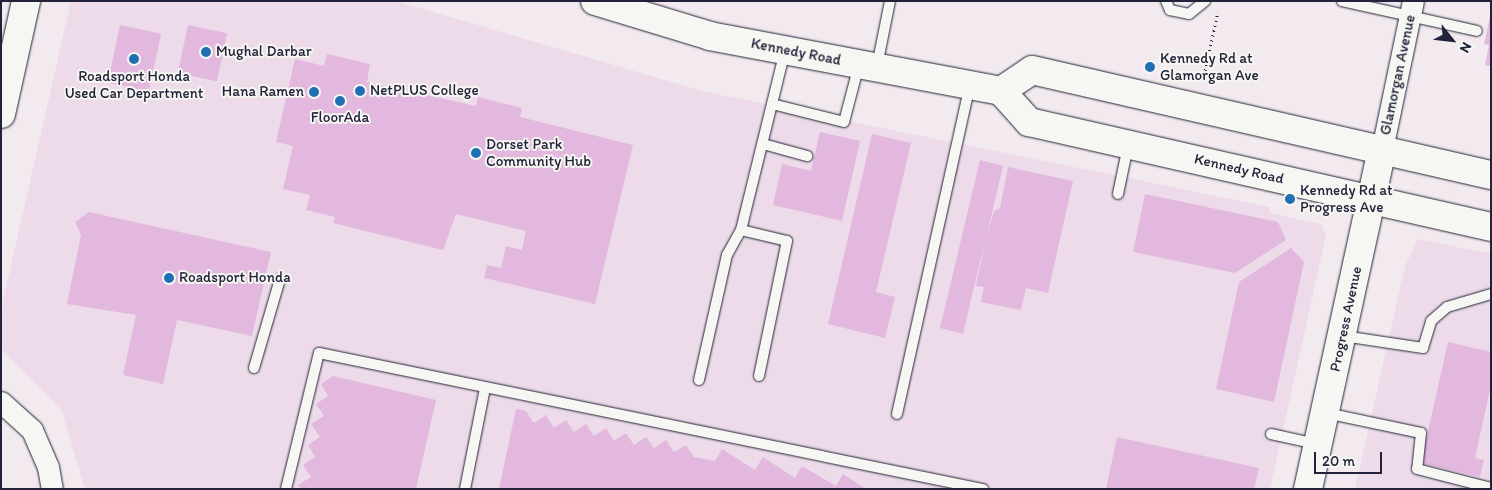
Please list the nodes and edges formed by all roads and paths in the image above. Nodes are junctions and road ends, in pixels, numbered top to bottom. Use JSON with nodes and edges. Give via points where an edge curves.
{"nodes":[{"id":1,"x":26,"y":1,"type":"edge"},
{"id":2,"x":595,"y":1,"type":"edge"},
{"id":3,"x":890,"y":1,"type":"edge"},
{"id":4,"x":1166,"y":1,"type":"edge"},
{"id":5,"x":1205,"y":1,"type":"edge"},
{"id":6,"x":1221,"y":1,"type":"edge"},
{"id":7,"x":1342,"y":1,"type":"edge"},
{"id":8,"x":1412,"y":8,"type":"edge"},
{"id":9,"x":1477,"y":31,"type":"dead end"},
{"id":10,"x":786,"y":50,"type":"junction"},
{"id":11,"x":868,"y":66,"type":"junction"},
{"id":12,"x":1204,"y":75,"type":"dead end"},
{"id":13,"x":970,"y":85,"type":"junction"},
{"id":14,"x":1001,"y":90,"type":"junction"},
{"id":15,"x":772,"y":104,"type":"junction"},
{"id":16,"x":1,"y":114,"type":"edge"},
{"id":17,"x":763,"y":144,"type":"junction"},
{"id":18,"x":1128,"y":144,"type":"junction"},
{"id":19,"x":1382,"y":150,"type":"junction"},
{"id":20,"x":807,"y":156,"type":"dead end"},
{"id":21,"x":1491,"y":175,"type":"edge"},
{"id":22,"x":1118,"y":194,"type":"dead end"},
{"id":23,"x":1372,"y":200,"type":"junction"},
{"id":24,"x":1491,"y":227,"type":"edge"},
{"id":25,"x":741,"y":230,"type":"junction"},
{"id":26,"x":280,"y":278,"type":"dead end"},
{"id":27,"x":1491,"y":294,"type":"edge"},
{"id":28,"x":1342,"y":336,"type":"junction"},
{"id":29,"x":254,"y":368,"type":"dead end"},
{"id":30,"x":759,"y":376,"type":"dead end"},
{"id":31,"x":700,"y":380,"type":"dead end"},
{"id":32,"x":485,"y":388,"type":"junction"},
{"id":33,"x":1,"y":402,"type":"edge"},
{"id":34,"x":1325,"y":412,"type":"junction"},
{"id":35,"x":897,"y":414,"type":"dead end"},
{"id":36,"x":1272,"y":434,"type":"dead end"},
{"id":37,"x":1318,"y":444,"type":"junction"},
{"id":38,"x":1491,"y":488,"type":"edge"},
{"id":39,"x":52,"y":489,"type":"edge"},
{"id":40,"x":286,"y":489,"type":"edge"},
{"id":41,"x":464,"y":489,"type":"edge"},
{"id":42,"x":983,"y":489,"type":"edge"},
{"id":43,"x":1308,"y":489,"type":"edge"}],
"edges":[{"from":1,"to":16,"type":"main road"},
{"from":2,"to":10,"type":"main road","name":"Kennedy Road","via":[[710,36]]},
{"from":3,"to":11,"type":"lane"},
{"from":4,"to":5,"type":"lane","via":[[1170,10],[1189,14]]},
{"from":6,"to":12,"type":"path"},
{"from":7,"to":8,"type":"lane"},
{"from":8,"to":9,"type":"lane"},
{"from":8,"to":19,"type":"street","name":"Glamorgan Avenue"},
{"from":10,"to":11,"type":"main road","name":"Kennedy Road"},
{"from":10,"to":15,"type":"lane"},
{"from":11,"to":13,"type":"main road","name":"Kennedy Road"},
{"from":11,"to":15,"type":"lane","via":[[844,122]]},
{"from":13,"to":14,"type":"main road","name":"Kennedy Road"},
{"from":13,"to":35,"type":"lane"},
{"from":14,"to":18,"type":"main road","name":"Kennedy Road","via":[[1029,122]]},
{"from":14,"to":19,"type":"main road","via":[[1032,70]]},
{"from":15,"to":17,"type":"lane"},
{"from":17,"to":20,"type":"lane"},
{"from":17,"to":25,"type":"lane"},
{"from":18,"to":22,"type":"lane"},
{"from":18,"to":23,"type":"main road","name":"Kennedy Road"},
{"from":19,"to":21,"type":"main road"},
{"from":19,"to":23,"type":"main road","name":"Progress Avenue"},
{"from":23,"to":24,"type":"main road","name":"Kennedy Road"},
{"from":23,"to":28,"type":"main road","name":"Progress Avenue"},
{"from":25,"to":30,"type":"lane","via":[[787,241]]},
{"from":25,"to":31,"type":"lane","via":[[728,255]]},
{"from":26,"to":29,"type":"lane"},
{"from":27,"to":28,"type":"lane","via":[[1448,307],[1432,321],[1423,348]]},
{"from":28,"to":34,"type":"main road","name":"Progress Avenue"},
{"from":32,"to":40,"type":"lane","via":[[319,353]]},
{"from":32,"to":41,"type":"lane"},
{"from":32,"to":42,"type":"lane"},
{"from":33,"to":39,"type":"street","via":[[32,430],[48,467]]},
{"from":34,"to":37,"type":"main road","name":"Progress Avenue"},
{"from":34,"to":38,"type":"lane","via":[[1421,433],[1417,469]]},
{"from":36,"to":37,"type":"lane"},
{"from":37,"to":43,"type":"main road","name":"Progress Avenue"}]}
